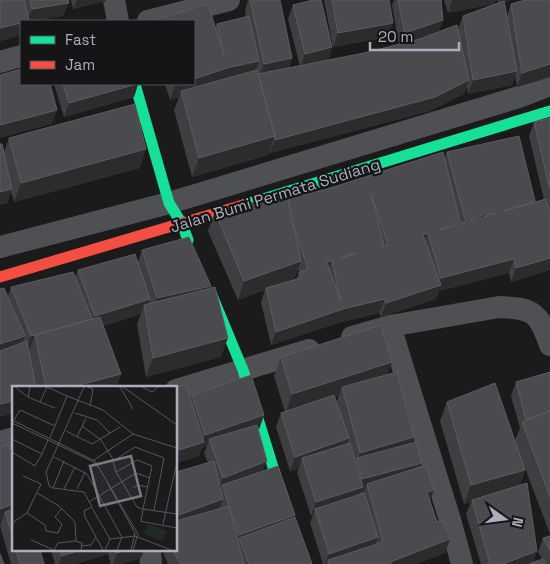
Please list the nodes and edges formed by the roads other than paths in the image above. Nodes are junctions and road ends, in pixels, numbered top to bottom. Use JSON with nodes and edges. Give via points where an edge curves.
{"nodes":[{"id":1,"x":114,"y":0,"type":"edge"},
{"id":2,"x":230,"y":0,"type":"edge"},
{"id":3,"x":118,"y":20,"type":"edge"},
{"id":4,"x":152,"y":20,"type":"edge"},
{"id":5,"x":20,"y":56,"type":"edge"},
{"id":6,"x":0,"y":62,"type":"edge"},
{"id":7,"x":135,"y":85,"type":"edge"},
{"id":8,"x":550,"y":85,"type":"edge"},
{"id":9,"x":550,"y":111,"type":"edge"},
{"id":10,"x":169,"y":203,"type":"junction"},
{"id":11,"x":182,"y":224,"type":"junction"},
{"id":12,"x":0,"y":247,"type":"edge"},
{"id":13,"x":193,"y":251,"type":"edge"},
{"id":14,"x":0,"y":277,"type":"edge"},
{"id":15,"x":205,"y":279,"type":"edge"},
{"id":16,"x":390,"y":326,"type":"junction"},
{"id":17,"x":548,"y":333,"type":"edge"},
{"id":18,"x":243,"y":370,"type":"junction"},
{"id":19,"x":178,"y":389,"type":"edge"},
{"id":20,"x":303,"y":564,"type":"edge"},
{"id":21,"x":462,"y":564,"type":"edge"}],
"edges":[{"from":1,"to":3,"type":"street"},
{"from":2,"to":4,"type":"street"},
{"from":5,"to":6,"type":"street"},
{"from":7,"to":10,"type":"street"},
{"from":8,"to":10,"type":"street","name":"Jalan Bumi Permata Sudiang"},
{"from":9,"to":11,"type":"street","name":"Jalan Bumi Permata Sudiang"},
{"from":10,"to":11,"type":"street"},
{"from":10,"to":12,"type":"street","name":"Jalan Bumi Permata Sudiang"},
{"from":11,"to":13,"type":"street"},
{"from":11,"to":14,"type":"street","name":"Jalan Bumi Permata Sudiang"},
{"from":15,"to":18,"type":"street"},
{"from":16,"to":17,"type":"street","via":[[499,308],[529,311],[538,317]]},
{"from":16,"to":18,"type":"street"},
{"from":16,"to":21,"type":"street"},
{"from":18,"to":19,"type":"street"},
{"from":18,"to":20,"type":"street"}]}
